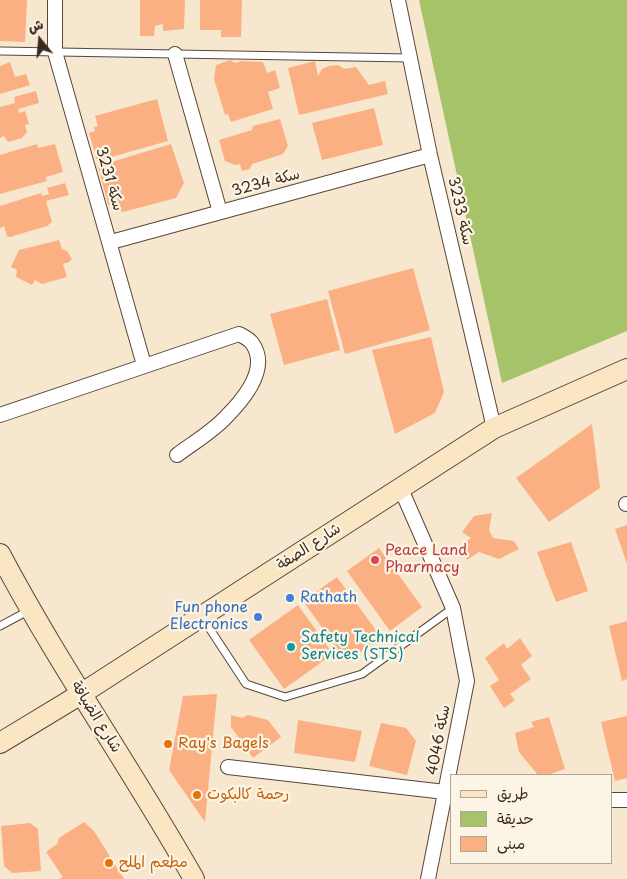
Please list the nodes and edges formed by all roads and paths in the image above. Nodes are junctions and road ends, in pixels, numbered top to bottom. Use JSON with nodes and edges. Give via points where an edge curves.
{"nodes":[{"id":1,"x":55,"y":0,"type":"edge"},
{"id":2,"x":398,"y":0,"type":"edge"},
{"id":3,"x":0,"y":51,"type":"edge"},
{"id":4,"x":55,"y":52,"type":"junction"},
{"id":5,"x":175,"y":54,"type":"junction"},
{"id":6,"x":410,"y":58,"type":"junction"},
{"id":7,"x":430,"y":155,"type":"junction"},
{"id":8,"x":220,"y":212,"type":"junction"},
{"id":9,"x":110,"y":242,"type":"junction"},
{"id":10,"x":144,"y":365,"type":"junction"},
{"id":11,"x":627,"y":369,"type":"edge"},
{"id":12,"x":0,"y":415,"type":"edge"},
{"id":13,"x":494,"y":428,"type":"junction"},
{"id":14,"x":177,"y":455,"type":"dead end"},
{"id":15,"x":401,"y":489,"type":"junction"},
{"id":16,"x":0,"y":554,"type":"edge"},
{"id":17,"x":453,"y":608,"type":"junction"},
{"id":18,"x":30,"y":610,"type":"junction"},
{"id":19,"x":202,"y":616,"type":"junction"},
{"id":20,"x":0,"y":626,"type":"edge"},
{"id":21,"x":81,"y":694,"type":"junction"},
{"id":22,"x":0,"y":743,"type":"edge"},
{"id":23,"x":228,"y":767,"type":"dead end"},
{"id":24,"x":445,"y":792,"type":"junction"},
{"id":25,"x":612,"y":800,"type":"edge"},
{"id":26,"x":627,"y":800,"type":"edge"},
{"id":27,"x":194,"y":879,"type":"edge"},
{"id":28,"x":428,"y":879,"type":"edge"}],
"edges":[{"from":1,"to":4,"type":"street","name":"سكة 3231"},
{"from":2,"to":6,"type":"street","name":"سكة 3233"},
{"from":3,"to":4,"type":"lane"},
{"from":4,"to":5,"type":"lane"},
{"from":4,"to":9,"type":"street","name":"سكة 3231"},
{"from":5,"to":6,"type":"lane"},
{"from":5,"to":8,"type":"street"},
{"from":6,"to":7,"type":"street","name":"سكة 3233"},
{"from":7,"to":8,"type":"street","name":"سكة 3234"},
{"from":7,"to":13,"type":"street","name":"سكة 3233"},
{"from":8,"to":9,"type":"street","name":"سكة 3234"},
{"from":9,"to":10,"type":"street","name":"سكة 3231"},
{"from":10,"to":12,"type":"street"},
{"from":10,"to":14,"type":"street","via":[[239,334],[251,341],[258,356],[257,372],[244,396],[226,418]]},
{"from":11,"to":13,"type":"street","name":"شارع الصفة"},
{"from":13,"to":15,"type":"street","name":"شارع الصفة"},
{"from":15,"to":17,"type":"street","name":"سكة 4046"},
{"from":15,"to":19,"type":"street","name":"شارع الصفة"},
{"from":16,"to":18,"type":"street","name":"شارع الضيافة"},
{"from":17,"to":19,"type":"lane","via":[[362,674],[285,697],[246,684]]},
{"from":17,"to":24,"type":"street","name":"سكة 4046","via":[[467,681]]},
{"from":18,"to":20,"type":"lane"},
{"from":18,"to":21,"type":"street","name":"شارع الضيافة"},
{"from":19,"to":21,"type":"street","name":"شارع الصفة"},
{"from":21,"to":22,"type":"street","name":"شارع الصفة"},
{"from":21,"to":27,"type":"street","name":"شارع الضيافة"},
{"from":23,"to":24,"type":"street","name":"سكة 4046"},
{"from":24,"to":28,"type":"street"},
{"from":25,"to":26,"type":"street"}]}
